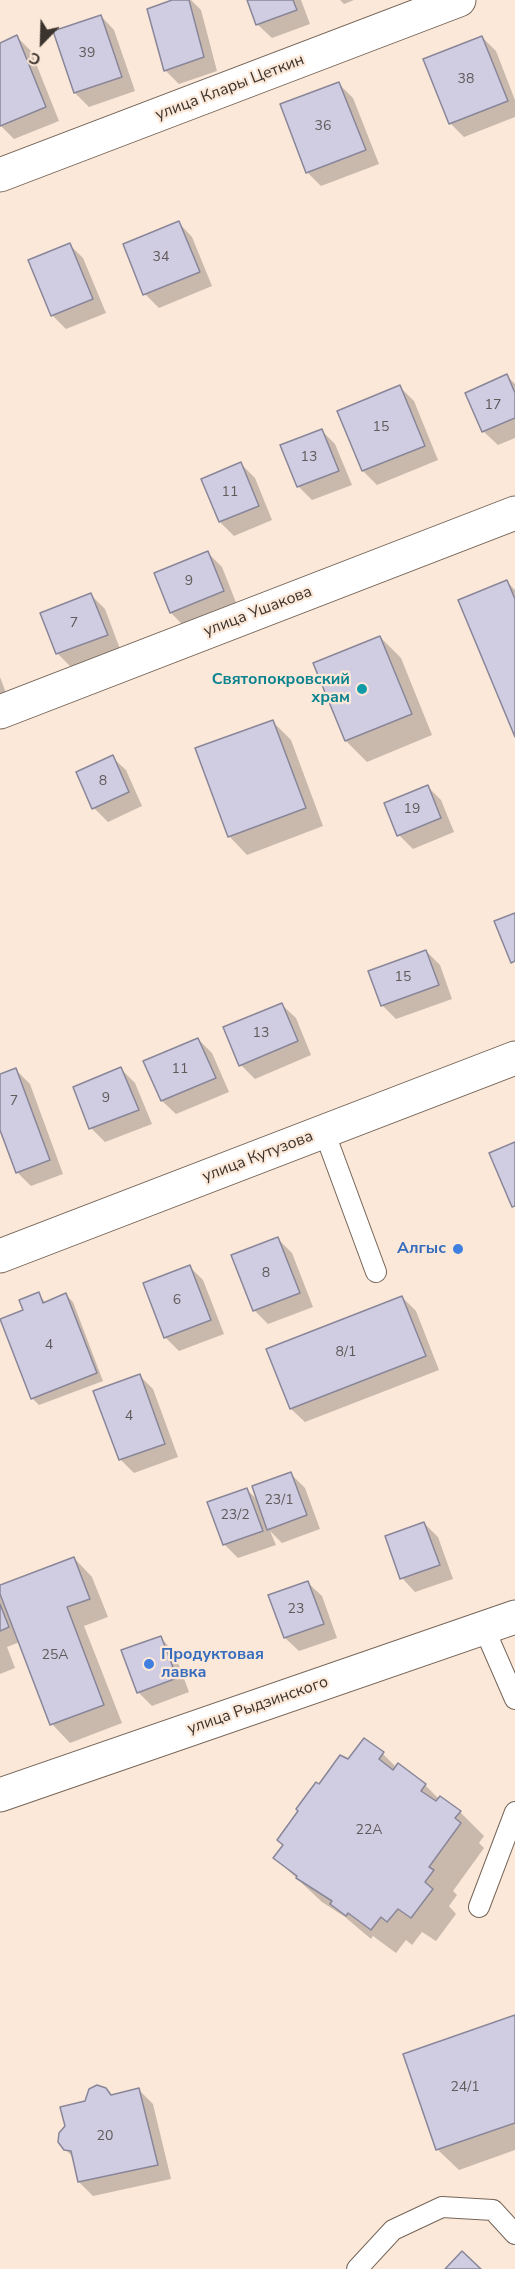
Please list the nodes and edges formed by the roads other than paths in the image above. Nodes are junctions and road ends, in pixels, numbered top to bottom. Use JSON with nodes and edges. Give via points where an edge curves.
{"nodes":[{"id":1,"x":459,"y":0,"type":"edge"},
{"id":2,"x":0,"y":175,"type":"edge"},
{"id":3,"x":515,"y":513,"type":"edge"},
{"id":4,"x":0,"y":712,"type":"edge"},
{"id":5,"x":515,"y":1058,"type":"edge"},
{"id":6,"x":324,"y":1131,"type":"junction"},
{"id":7,"x":0,"y":1256,"type":"edge"},
{"id":8,"x":376,"y":1272,"type":"dead end"},
{"id":9,"x":515,"y":1617,"type":"edge"},
{"id":10,"x":484,"y":1628,"type":"junction"},
{"id":11,"x":515,"y":1699,"type":"edge"},
{"id":12,"x":0,"y":1795,"type":"edge"},
{"id":13,"x":515,"y":1812,"type":"edge"},
{"id":14,"x":479,"y":1907,"type":"dead end"},
{"id":15,"x":515,"y":2234,"type":"edge"},
{"id":16,"x":357,"y":2269,"type":"edge"}],
"edges":[{"from":1,"to":2,"type":"street","name":"улица Клары Цеткин"},
{"from":3,"to":4,"type":"street","name":"улица Ушакова"},
{"from":5,"to":6,"type":"street","name":"улица Кутузова"},
{"from":6,"to":7,"type":"street","name":"улица Кутузова"},
{"from":6,"to":8,"type":"lane"},
{"from":9,"to":10,"type":"street","name":"улица Рыдзинского"},
{"from":10,"to":11,"type":"lane"},
{"from":10,"to":12,"type":"street","name":"улица Рыдзинского"},
{"from":13,"to":14,"type":"lane"},
{"from":15,"to":16,"type":"lane","via":[[493,2210],[442,2207],[393,2230]]}]}
